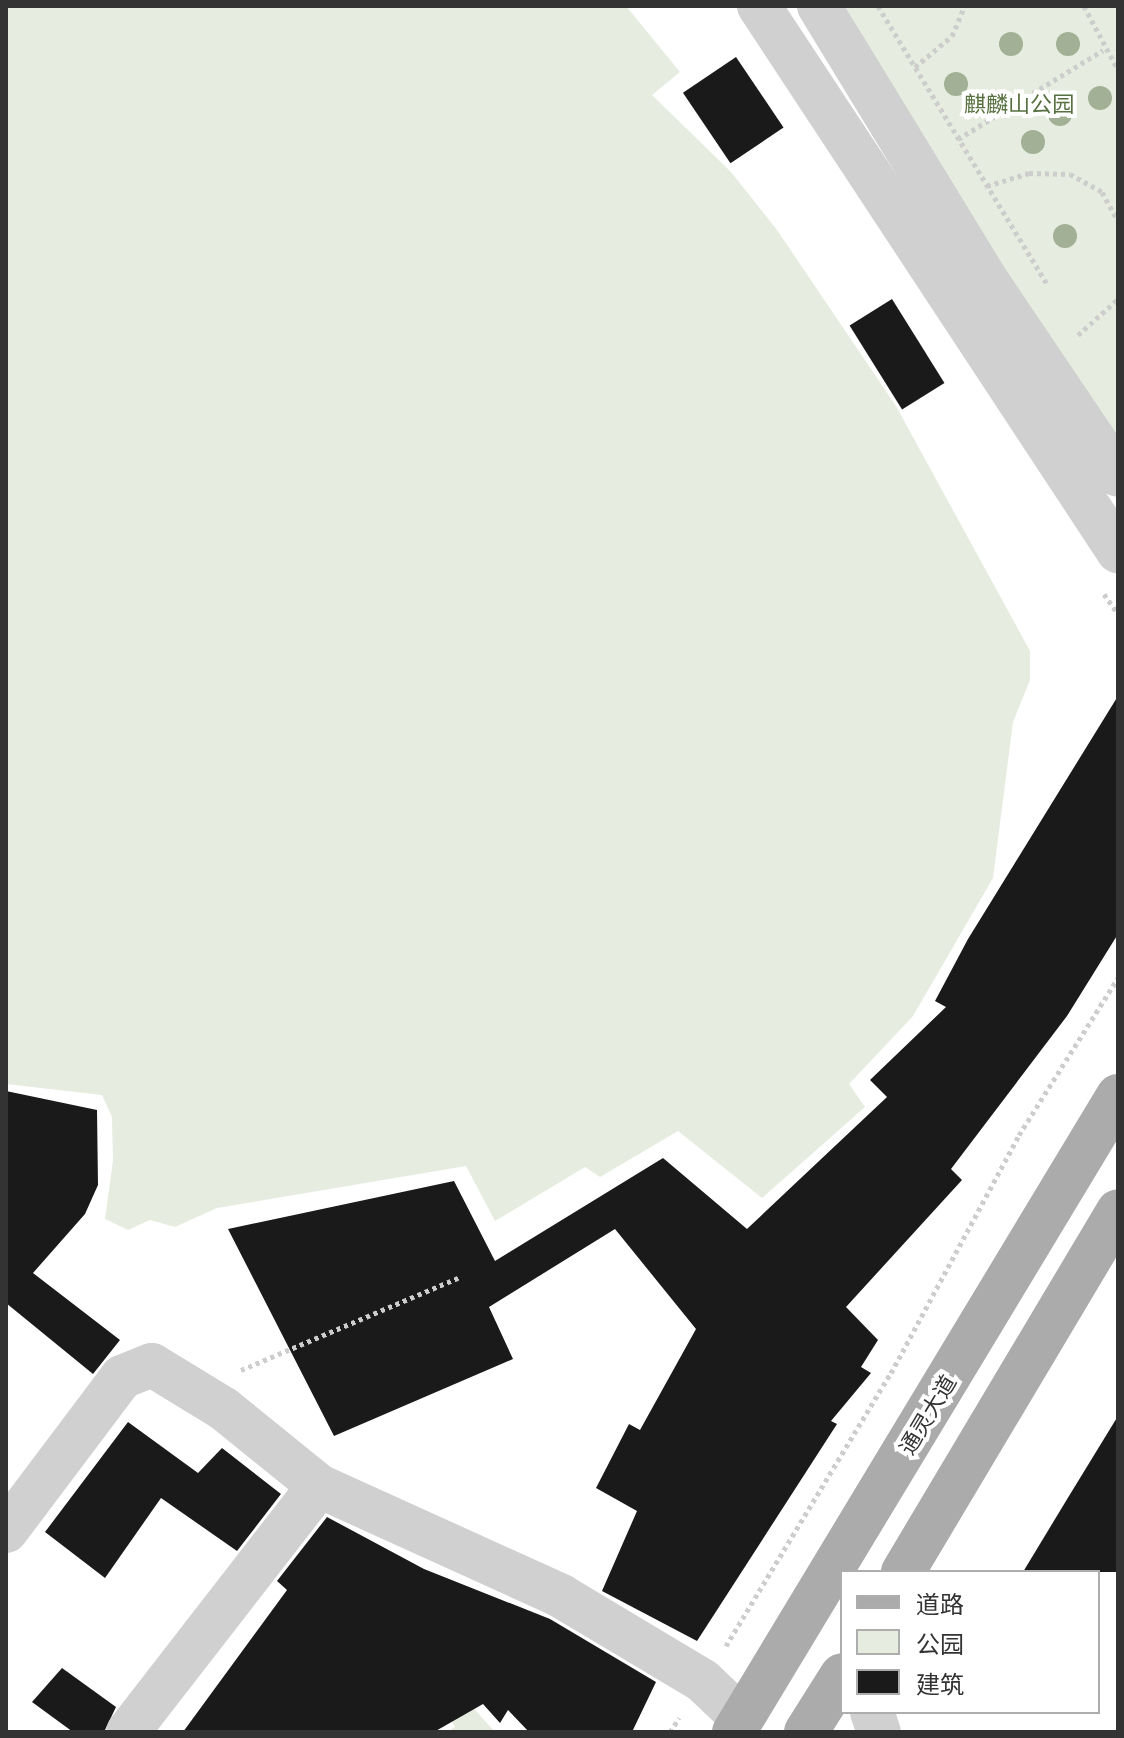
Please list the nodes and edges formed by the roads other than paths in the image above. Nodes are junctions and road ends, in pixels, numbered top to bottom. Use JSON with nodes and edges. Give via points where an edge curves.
{"nodes":[{"id":1,"x":759,"y":6,"type":"edge"},
{"id":2,"x":819,"y":6,"type":"edge"},
{"id":3,"x":1118,"y":475,"type":"edge"},
{"id":4,"x":1118,"y":551,"type":"edge"},
{"id":5,"x":1118,"y":1096,"type":"edge"},
{"id":6,"x":1118,"y":1211,"type":"edge"},
{"id":7,"x":319,"y":1486,"type":"junction"},
{"id":8,"x":6,"y":1531,"type":"edge"},
{"id":9,"x":904,"y":1570,"type":"edge"},
{"id":10,"x":840,"y":1678,"type":"edge"},
{"id":11,"x":738,"y":1725,"type":"edge"},
{"id":12,"x":128,"y":1732,"type":"edge"},
{"id":13,"x":806,"y":1732,"type":"edge"}],
"edges":[{"from":1,"to":4,"type":"street"},
{"from":2,"to":3,"type":"street","via":[[989,284]]},
{"from":5,"to":11,"type":"main road","name":"通灵大道"},
{"from":6,"to":9,"type":"main road"},
{"from":7,"to":8,"type":"street","via":[[168,1369],[130,1372]]},
{"from":7,"to":11,"type":"street","via":[[561,1596],[703,1681]]},
{"from":7,"to":12,"type":"street"},
{"from":10,"to":13,"type":"main road"}]}
